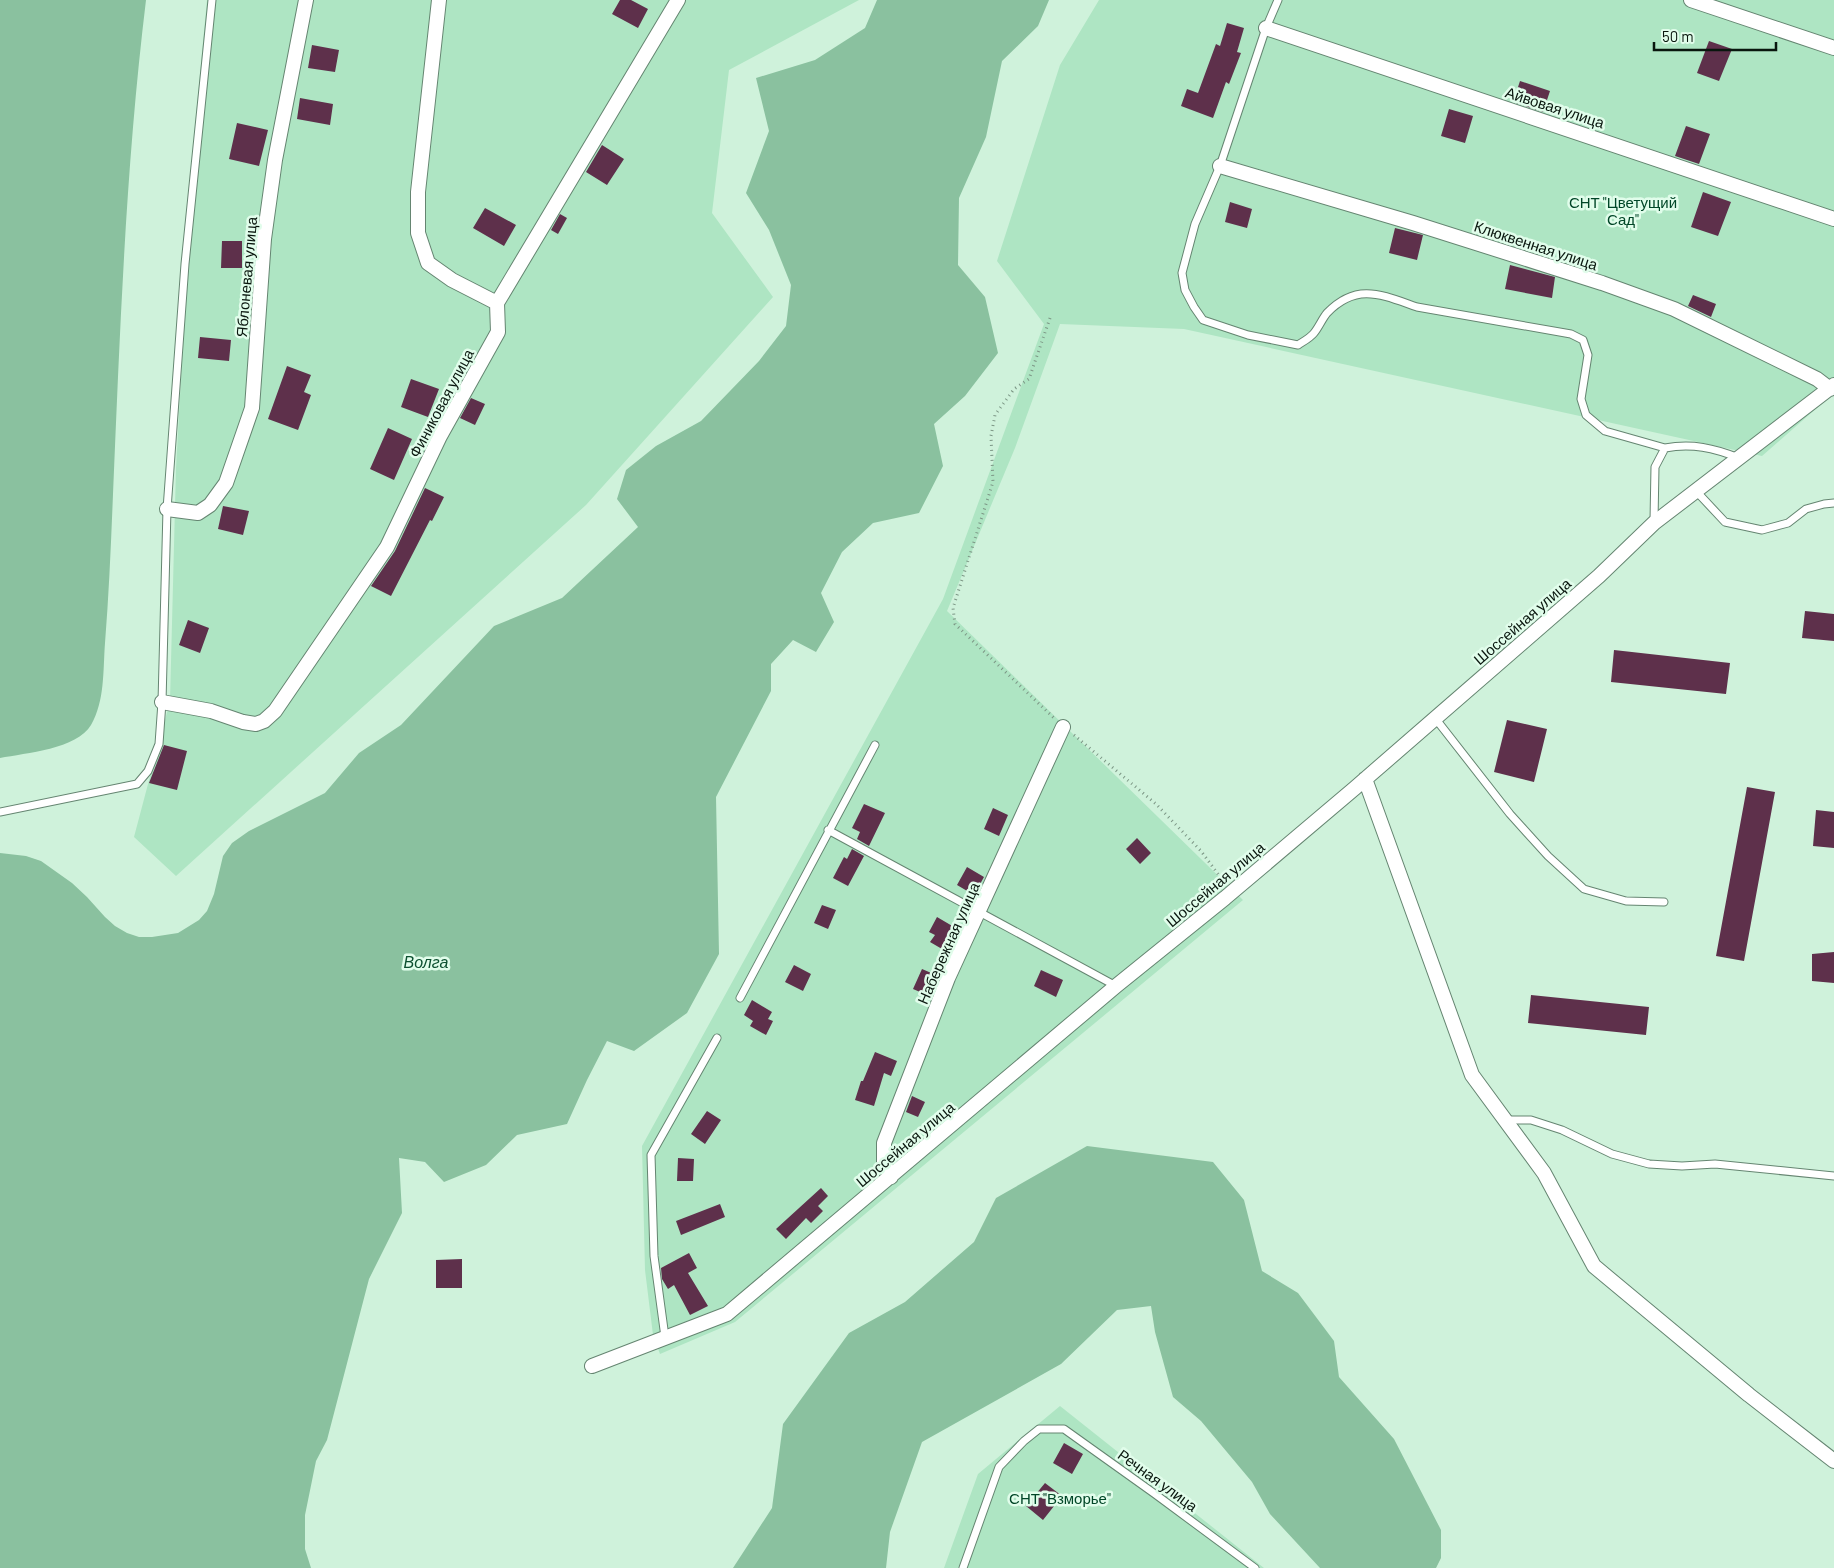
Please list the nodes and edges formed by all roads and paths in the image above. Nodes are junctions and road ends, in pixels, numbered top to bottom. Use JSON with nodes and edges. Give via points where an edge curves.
{"nodes":[{"id":1,"x":212,"y":0,"type":"edge"},
{"id":2,"x":306,"y":0,"type":"edge"},
{"id":3,"x":439,"y":0,"type":"edge"},
{"id":4,"x":678,"y":0,"type":"edge"},
{"id":5,"x":1278,"y":0,"type":"edge"},
{"id":6,"x":1692,"y":0,"type":"edge"},
{"id":7,"x":1266,"y":28,"type":"junction"},
{"id":8,"x":1834,"y":48,"type":"edge"},
{"id":9,"x":1220,"y":166,"type":"junction"},
{"id":10,"x":1834,"y":219,"type":"edge"},
{"id":11,"x":497,"y":303,"type":"junction"},
{"id":12,"x":1050,"y":318,"type":"dead end"},
{"id":13,"x":1832,"y":387,"type":"edge"},
{"id":14,"x":1665,"y":448,"type":"junction"},
{"id":15,"x":1739,"y":458,"type":"junction"},
{"id":16,"x":1696,"y":491,"type":"junction"},
{"id":17,"x":1834,"y":503,"type":"edge"},
{"id":18,"x":167,"y":509,"type":"junction"},
{"id":19,"x":1654,"y":523,"type":"junction"},
{"id":20,"x":162,"y":702,"type":"junction"},
{"id":21,"x":1435,"y":718,"type":"junction"},
{"id":22,"x":1063,"y":727,"type":"junction"},
{"id":23,"x":875,"y":745,"type":"dead end"},
{"id":24,"x":1365,"y":779,"type":"junction"},
{"id":25,"x":0,"y":812,"type":"edge"},
{"id":26,"x":828,"y":830,"type":"junction"},
{"id":27,"x":1232,"y":892,"type":"junction"},
{"id":28,"x":1664,"y":902,"type":"dead end"},
{"id":29,"x":979,"y":911,"type":"junction"},
{"id":30,"x":1116,"y":986,"type":"junction"},
{"id":31,"x":740,"y":998,"type":"dead end"},
{"id":32,"x":717,"y":1038,"type":"dead end"},
{"id":33,"x":1505,"y":1120,"type":"junction"},
{"id":34,"x":1834,"y":1176,"type":"edge"},
{"id":35,"x":892,"y":1177,"type":"junction"},
{"id":36,"x":665,"y":1337,"type":"junction"},
{"id":37,"x":592,"y":1366,"type":"dead end"},
{"id":38,"x":1834,"y":1461,"type":"edge"},
{"id":39,"x":963,"y":1568,"type":"edge"},
{"id":40,"x":1254,"y":1568,"type":"edge"}],
"edges":[{"from":1,"to":18,"type":"lane","via":[[184,264]]},
{"from":2,"to":18,"type":"street","name":"Яблоневая улица","via":[[274,160],[264,239],[252,408],[226,483],[210,505],[198,513]]},
{"from":3,"to":11,"type":"street","via":[[418,192],[418,233],[428,263],[452,280]]},
{"from":4,"to":11,"type":"street"},
{"from":5,"to":7,"type":"lane"},
{"from":6,"to":8,"type":"street"},
{"from":7,"to":9,"type":"lane"},
{"from":7,"to":10,"type":"street","name":"Айвовая улица"},
{"from":9,"to":13,"type":"street","name":"Клюквенная улица","via":[[1413,223],[1674,309]]},
{"from":9,"to":14,"type":"lane","via":[[1195,224],[1182,273],[1185,290],[1203,320],[1248,335],[1298,345],[1314,334],[1341,300],[1367,292],[1417,307],[1571,334],[1583,340],[1588,355],[1581,399],[1586,415],[1605,431]]},
{"from":11,"to":20,"type":"street","name":"Финиковая улица","via":[[498,332],[440,436],[387,547],[275,711],[256,724]]},
{"from":12,"to":22,"type":"path","via":[[1029,379],[1014,389],[995,415],[991,436],[993,482],[953,608],[955,624]]},
{"from":13,"to":15,"type":"street","name":"Шоссейная улица"},
{"from":14,"to":15,"type":"lane","via":[[1684,444]]},
{"from":14,"to":19,"type":"lane","via":[[1655,467]]},
{"from":15,"to":16,"type":"street","name":"Шоссейная улица"},
{"from":16,"to":17,"type":"lane","via":[[1725,522],[1762,530],[1788,523],[1806,509]]},
{"from":16,"to":19,"type":"street","name":"Шоссейная улица"},
{"from":18,"to":20,"type":"lane"},
{"from":19,"to":21,"type":"street","name":"Шоссейная улица","via":[[1599,576]]},
{"from":20,"to":25,"type":"lane","via":[[159,744],[148,771],[137,784]]},
{"from":21,"to":24,"type":"street","name":"Шоссейная улица"},
{"from":21,"to":28,"type":"lane","via":[[1510,814],[1584,890],[1626,901]]},
{"from":22,"to":27,"type":"path","via":[[1156,804],[1201,851]]},
{"from":22,"to":29,"type":"street","name":"Набережная улица"},
{"from":23,"to":26,"type":"lane"},
{"from":24,"to":27,"type":"street","name":"Шоссейная улица"},
{"from":24,"to":33,"type":"street","via":[[1472,1075]]},
{"from":26,"to":29,"type":"lane"},
{"from":26,"to":31,"type":"lane"},
{"from":27,"to":30,"type":"street","name":"Шоссейная улица"},
{"from":29,"to":30,"type":"lane"},
{"from":29,"to":35,"type":"street","name":"Набережная улица","via":[[948,978],[884,1143],[884,1164]]},
{"from":30,"to":35,"type":"street","name":"Шоссейная улица"},
{"from":32,"to":36,"type":"lane","via":[[651,1154],[654,1256]]},
{"from":33,"to":34,"type":"lane","via":[[1531,1120],[1562,1130],[1612,1154],[1649,1164],[1715,1164]]},
{"from":33,"to":38,"type":"street","via":[[1544,1173],[1594,1266]]},
{"from":35,"to":36,"type":"street","name":"Шоссейная улица","via":[[727,1314]]},
{"from":36,"to":37,"type":"street","name":"Шоссейная улица"},
{"from":39,"to":40,"type":"lane","name":"Речная улица","via":[[999,1467],[1039,1429],[1064,1429]]}]}
